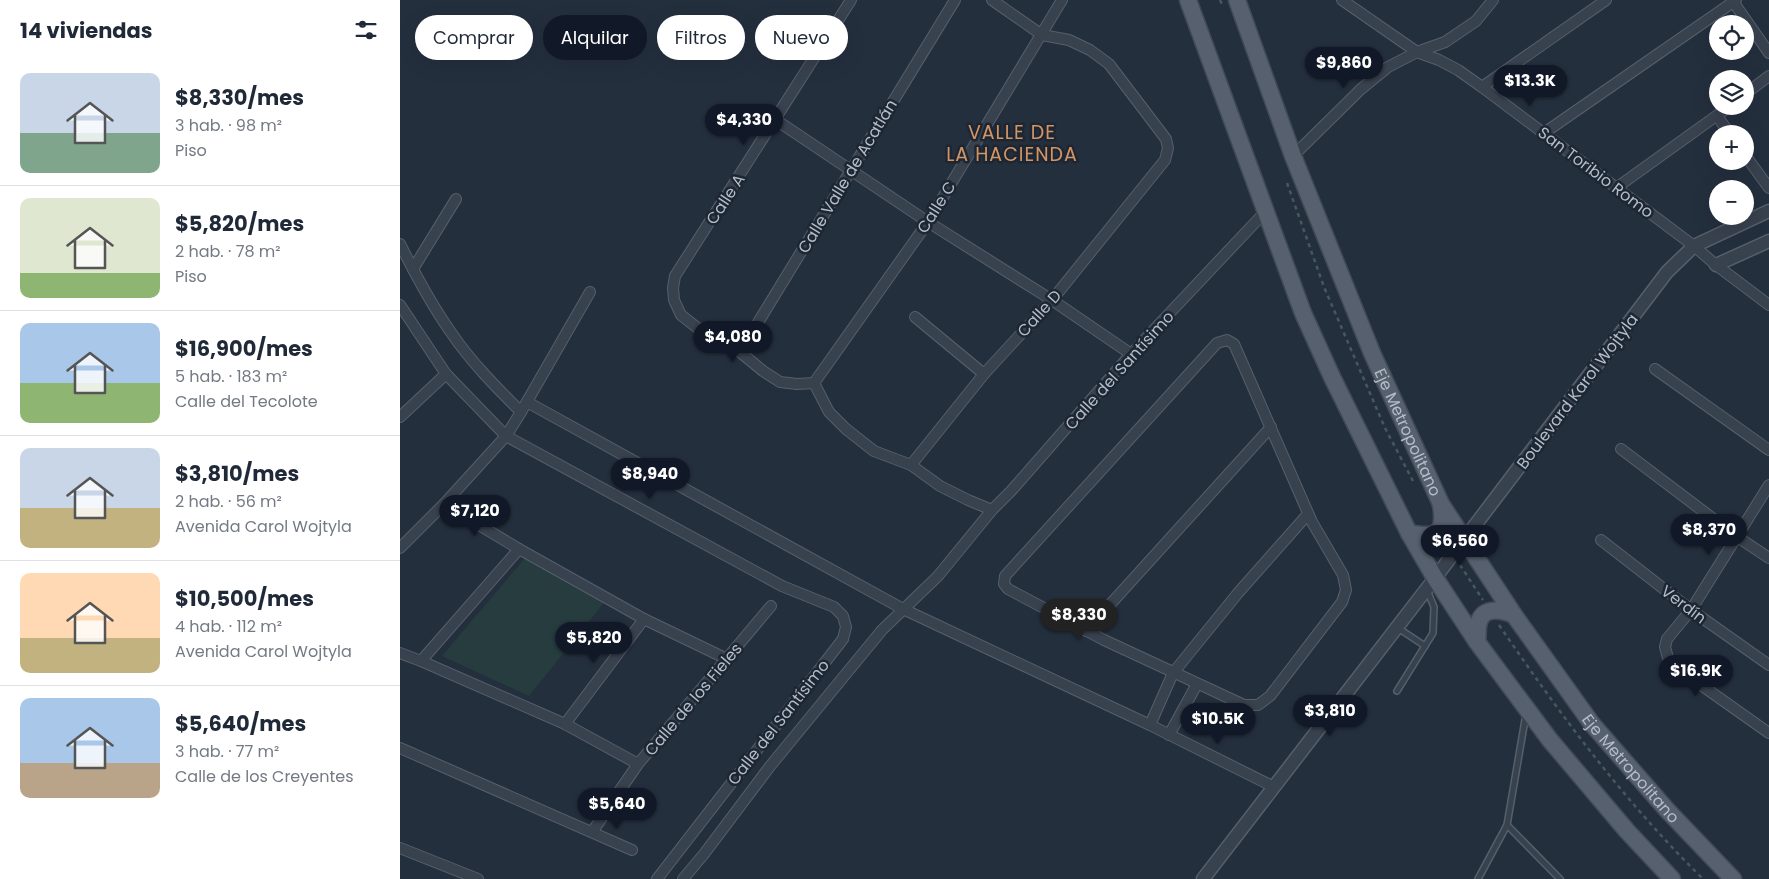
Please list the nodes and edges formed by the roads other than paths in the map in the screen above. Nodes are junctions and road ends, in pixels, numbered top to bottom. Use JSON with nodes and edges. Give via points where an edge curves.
{"nodes":[{"id":1,"x":851,"y":0,"type":"edge"},
{"id":2,"x":955,"y":0,"type":"edge"},
{"id":3,"x":992,"y":0,"type":"edge"},
{"id":4,"x":1062,"y":0,"type":"edge"},
{"id":5,"x":1188,"y":0,"type":"edge"},
{"id":6,"x":1237,"y":0,"type":"edge"},
{"id":7,"x":1342,"y":0,"type":"edge"},
{"id":8,"x":1606,"y":0,"type":"edge"},
{"id":9,"x":1734,"y":1,"type":"edge"},
{"id":10,"x":1488,"y":2,"type":"edge"},
{"id":11,"x":1042,"y":35,"type":"junction"},
{"id":12,"x":1417,"y":52,"type":"junction"},
{"id":13,"x":1769,"y":53,"type":"edge"},
{"id":14,"x":1769,"y":76,"type":"edge"},
{"id":15,"x":1482,"y":87,"type":"junction"},
{"id":16,"x":1754,"y":87,"type":"edge"},
{"id":17,"x":1717,"y":116,"type":"joint"},
{"id":18,"x":776,"y":120,"type":"junction"},
{"id":19,"x":1724,"y":125,"type":"edge"},
{"id":20,"x":1544,"y":133,"type":"junction"},
{"id":21,"x":1293,"y":156,"type":"junction"},
{"id":22,"x":1754,"y":167,"type":"edge"},
{"id":23,"x":851,"y":169,"type":"junction"},
{"id":24,"x":1616,"y":188,"type":"junction"},
{"id":25,"x":1769,"y":188,"type":"edge"},
{"id":26,"x":456,"y":199,"type":"dead end"},
{"id":27,"x":1769,"y":211,"type":"edge"},
{"id":28,"x":1265,"y":212,"type":"junction"},
{"id":29,"x":928,"y":222,"type":"junction"},
{"id":30,"x":1769,"y":241,"type":"edge"},
{"id":31,"x":400,"y":244,"type":"edge"},
{"id":32,"x":1694,"y":246,"type":"junction"},
{"id":33,"x":1716,"y":265,"type":"junction"},
{"id":34,"x":413,"y":269,"type":"junction"},
{"id":35,"x":590,"y":292,"type":"dead end"},
{"id":36,"x":1052,"y":300,"type":"junction"},
{"id":37,"x":400,"y":305,"type":"edge"},
{"id":38,"x":1769,"y":305,"type":"edge"},
{"id":39,"x":915,"y":317,"type":"dead end"},
{"id":40,"x":740,"y":352,"type":"junction"},
{"id":41,"x":1131,"y":354,"type":"junction"},
{"id":42,"x":1655,"y":369,"type":"dead end"},
{"id":43,"x":446,"y":374,"type":"junction"},
{"id":44,"x":984,"y":374,"type":"junction"},
{"id":45,"x":814,"y":382,"type":"junction"},
{"id":46,"x":527,"y":402,"type":"junction"},
{"id":47,"x":521,"y":412,"type":"junction"},
{"id":48,"x":400,"y":417,"type":"edge"},
{"id":49,"x":1271,"y":426,"type":"junction"},
{"id":50,"x":506,"y":436,"type":"junction"},
{"id":51,"x":1621,"y":450,"type":"dead end"},
{"id":52,"x":1769,"y":450,"type":"edge"},
{"id":53,"x":911,"y":465,"type":"junction"},
{"id":54,"x":1769,"y":486,"type":"edge"},
{"id":55,"x":444,"y":504,"type":"junction"},
{"id":56,"x":1440,"y":504,"type":"junction"},
{"id":57,"x":992,"y":510,"type":"junction"},
{"id":58,"x":1308,"y":514,"type":"junction"},
{"id":59,"x":1409,"y":533,"type":"junction"},
{"id":60,"x":1736,"y":536,"type":"junction"},
{"id":61,"x":1464,"y":540,"type":"junction"},
{"id":62,"x":1601,"y":540,"type":"dead end"},
{"id":63,"x":400,"y":548,"type":"edge"},
{"id":64,"x":519,"y":549,"type":"junction"},
{"id":65,"x":1769,"y":558,"type":"edge"},
{"id":66,"x":1431,"y":584,"type":"junction"},
{"id":67,"x":771,"y":606,"type":"dead end"},
{"id":68,"x":903,"y":609,"type":"junction"},
{"id":69,"x":1690,"y":610,"type":"junction"},
{"id":70,"x":1514,"y":615,"type":"junction"},
{"id":71,"x":644,"y":619,"type":"junction"},
{"id":72,"x":1397,"y":628,"type":"junction"},
{"id":73,"x":1086,"y":631,"type":"junction"},
{"id":74,"x":1477,"y":642,"type":"junction"},
{"id":75,"x":1425,"y":646,"type":"junction"},
{"id":76,"x":400,"y":653,"type":"edge"},
{"id":77,"x":727,"y":659,"type":"junction"},
{"id":78,"x":421,"y":661,"type":"junction"},
{"id":79,"x":1769,"y":665,"type":"edge"},
{"id":80,"x":1173,"y":673,"type":"junction"},
{"id":81,"x":1197,"y":684,"type":"junction"},
{"id":82,"x":1397,"y":691,"type":"dead end"},
{"id":83,"x":1526,"y":708,"type":"junction"},
{"id":84,"x":565,"y":724,"type":"junction"},
{"id":85,"x":1150,"y":725,"type":"junction"},
{"id":86,"x":1769,"y":733,"type":"edge"},
{"id":87,"x":1170,"y":735,"type":"junction"},
{"id":88,"x":400,"y":748,"type":"edge"},
{"id":89,"x":638,"y":764,"type":"junction"},
{"id":90,"x":1274,"y":787,"type":"junction"},
{"id":91,"x":618,"y":793,"type":"dead end"},
{"id":92,"x":606,"y":812,"type":"dead end"},
{"id":93,"x":1507,"y":824,"type":"junction"},
{"id":94,"x":592,"y":832,"type":"junction"},
{"id":95,"x":400,"y":848,"type":"edge"},
{"id":96,"x":632,"y":850,"type":"dead end"},
{"id":97,"x":478,"y":879,"type":"edge"},
{"id":98,"x":657,"y":879,"type":"edge"},
{"id":99,"x":683,"y":879,"type":"edge"},
{"id":100,"x":1203,"y":879,"type":"edge"},
{"id":101,"x":1478,"y":879,"type":"edge"},
{"id":102,"x":1560,"y":879,"type":"edge"},
{"id":103,"x":1672,"y":879,"type":"edge"},
{"id":104,"x":1734,"y":879,"type":"edge"}],
"edges":[{"from":1,"to":18,"type":"street","name":"Calle A"},
{"from":2,"to":23,"type":"street","name":"Calle Valle de Acatlán"},
{"from":3,"to":11,"type":"street"},
{"from":4,"to":11,"type":"street","name":"Calle C"},
{"from":5,"to":28,"type":"main road"},
{"from":6,"to":21,"type":"main road","name":"Eje Metropolitano"},
{"from":7,"to":12,"type":"street","name":"San Toribio Romo"},
{"from":8,"to":15,"type":"street"},
{"from":9,"to":13,"type":"street"},
{"from":9,"to":20,"type":"street"},
{"from":10,"to":12,"type":"street","via":[[1476,21],[1445,42]]},
{"from":11,"to":29,"type":"street","name":"Calle C"},
{"from":11,"to":36,"type":"street","name":"Calle D","via":[[1069,40],[1109,64],[1166,139],[1168,148],[1165,160]]},
{"from":12,"to":15,"type":"street","name":"San Toribio Romo","via":[[1458,70]]},
{"from":12,"to":21,"type":"street","via":[[1388,67],[1361,89]]},
{"from":14,"to":16,"type":"street"},
{"from":15,"to":20,"type":"street","name":"San Toribio Romo"},
{"from":17,"to":19,"type":"street"},
{"from":17,"to":24,"type":"street"},
{"from":18,"to":23,"type":"street"},
{"from":18,"to":40,"type":"street","name":"Calle A","via":[[675,276],[672,288],[681,315],[714,341]]},
{"from":20,"to":24,"type":"street","name":"San Toribio Romo"},
{"from":21,"to":56,"type":"main road","name":"Eje Metropolitano","via":[[1372,353]]},
{"from":22,"to":25,"type":"street"},
{"from":23,"to":29,"type":"street"},
{"from":23,"to":40,"type":"street","name":"Calle Valle de Acatlán"},
{"from":24,"to":32,"type":"street","name":"San Toribio Romo"},
{"from":26,"to":34,"type":"street"},
{"from":27,"to":32,"type":"street","name":"Boulevard Karol Wojtyla"},
{"from":28,"to":41,"type":"street","name":"Calle del Santísimo"},
{"from":28,"to":59,"type":"main road","via":[[1303,313]]},
{"from":29,"to":36,"type":"street"},
{"from":29,"to":45,"type":"street","name":"Calle C"},
{"from":30,"to":33,"type":"street"},
{"from":31,"to":34,"type":"street"},
{"from":32,"to":33,"type":"street","name":"San Toribio Romo"},
{"from":32,"to":61,"type":"street","name":"Boulevard Karol Wojtyla","via":[[1667,272]]},
{"from":33,"to":38,"type":"street","name":"San Toribio Romo"},
{"from":34,"to":47,"type":"street","via":[[450,332],[486,377]]},
{"from":35,"to":46,"type":"street"},
{"from":36,"to":41,"type":"street"},
{"from":36,"to":44,"type":"street","name":"Calle D"},
{"from":37,"to":43,"type":"street","name":"Calle del Santísimo"},
{"from":39,"to":44,"type":"street"},
{"from":40,"to":45,"type":"street","via":[[780,382]]},
{"from":41,"to":57,"type":"street","name":"Calle del Santísimo"},
{"from":42,"to":52,"type":"street"},
{"from":43,"to":48,"type":"street"},
{"from":43,"to":50,"type":"street","name":"Calle del Santísimo"},
{"from":44,"to":53,"type":"street","name":"Calle D"},
{"from":45,"to":53,"type":"street","via":[[828,412],[846,429],[874,451]]},
{"from":46,"to":47,"type":"street"},
{"from":46,"to":68,"type":"street"},
{"from":47,"to":50,"type":"street"},
{"from":49,"to":58,"type":"street"},
{"from":49,"to":73,"type":"street"},
{"from":49,"to":73,"type":"street","via":[[1234,344],[1226,340],[1216,343],[1005,576],[1004,584],[1008,589]]},
{"from":50,"to":55,"type":"street"},
{"from":50,"to":98,"type":"street","name":"Calle del Santísimo","via":[[782,586],[834,607],[843,616],[846,627],[843,639]]},
{"from":51,"to":60,"type":"street"},
{"from":53,"to":57,"type":"street","via":[[940,486]]},
{"from":54,"to":60,"type":"street"},
{"from":55,"to":63,"type":"street"},
{"from":55,"to":64,"type":"street"},
{"from":56,"to":59,"type":"main road","via":[[1443,516],[1438,531],[1426,536]]},
{"from":56,"to":61,"type":"main road","name":"Eje Metropolitano"},
{"from":57,"to":68,"type":"street","name":"Calle del Santísimo","via":[[938,576]]},
{"from":58,"to":80,"type":"street"},
{"from":58,"to":81,"type":"street","via":[[1343,575],[1346,590],[1342,602],[1270,696],[1258,705],[1244,705]]},
{"from":59,"to":66,"type":"main road"},
{"from":60,"to":65,"type":"street"},
{"from":60,"to":69,"type":"street"},
{"from":61,"to":66,"type":"street","name":"Boulevard Karol Wojtyla"},
{"from":61,"to":70,"type":"main road","name":"Eje Metropolitano"},
{"from":62,"to":69,"type":"street","name":"Verdín"},
{"from":64,"to":71,"type":"street"},
{"from":64,"to":78,"type":"street"},
{"from":66,"to":72,"type":"street","name":"Boulevard Karol Wojtyla"},
{"from":66,"to":74,"type":"main road"},
{"from":66,"to":75,"type":"lane","via":[[1433,633]]},
{"from":67,"to":77,"type":"street","name":"Calle de los Fieles"},
{"from":68,"to":85,"type":"street"},
{"from":68,"to":99,"type":"street","name":"Calle del Santísimo","via":[[771,765]]},
{"from":69,"to":79,"type":"street","name":"Verdín"},
{"from":69,"to":86,"type":"street","via":[[1667,639],[1668,658],[1676,668]]},
{"from":70,"to":74,"type":"main road","via":[[1496,610],[1485,614],[1479,622]]},
{"from":70,"to":104,"type":"main road","name":"Eje Metropolitano","via":[[1592,724],[1667,810]]},
{"from":71,"to":77,"type":"street"},
{"from":71,"to":84,"type":"street"},
{"from":72,"to":75,"type":"lane"},
{"from":72,"to":90,"type":"street","name":"Boulevard Karol Wojtyla"},
{"from":73,"to":80,"type":"street"},
{"from":74,"to":83,"type":"main road"},
{"from":75,"to":82,"type":"lane"},
{"from":76,"to":78,"type":"street"},
{"from":77,"to":89,"type":"street","name":"Calle de los Fieles"},
{"from":78,"to":84,"type":"street"},
{"from":80,"to":81,"type":"street"},
{"from":80,"to":85,"type":"street"},
{"from":81,"to":87,"type":"street"},
{"from":83,"to":93,"type":"lane"},
{"from":83,"to":103,"type":"main road","via":[[1550,740]]},
{"from":84,"to":89,"type":"street"},
{"from":85,"to":87,"type":"street"},
{"from":87,"to":90,"type":"street"},
{"from":88,"to":94,"type":"street"},
{"from":89,"to":91,"type":"street","name":"Calle de los Fieles"},
{"from":90,"to":100,"type":"street","name":"Boulevard Karol Wojtyla"},
{"from":92,"to":94,"type":"street"},
{"from":93,"to":101,"type":"lane"},
{"from":93,"to":102,"type":"lane"},
{"from":94,"to":96,"type":"street"},
{"from":95,"to":97,"type":"street"}]}
